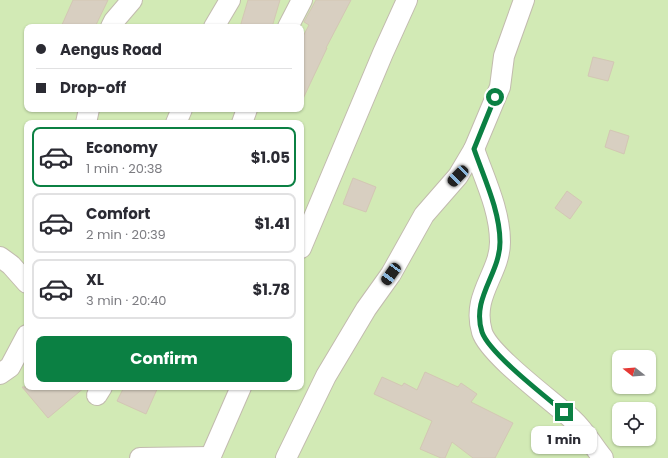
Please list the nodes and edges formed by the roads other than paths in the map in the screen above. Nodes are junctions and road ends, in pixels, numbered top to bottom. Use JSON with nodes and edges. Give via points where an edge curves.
{"nodes":[{"id":1,"x":132,"y":0,"type":"edge"},
{"id":2,"x":230,"y":0,"type":"edge"},
{"id":3,"x":302,"y":0,"type":"edge"},
{"id":4,"x":407,"y":0,"type":"edge"},
{"id":5,"x":524,"y":0,"type":"edge"},
{"id":6,"x":112,"y":24,"type":"edge"},
{"id":7,"x":216,"y":24,"type":"edge"},
{"id":8,"x":290,"y":24,"type":"edge"},
{"id":9,"x":474,"y":149,"type":"junction"},
{"id":10,"x":304,"y":241,"type":"edge"},
{"id":11,"x":0,"y":258,"type":"edge"},
{"id":12,"x":24,"y":280,"type":"edge"},
{"id":13,"x":24,"y":341,"type":"edge"},
{"id":14,"x":0,"y":374,"type":"edge"},
{"id":15,"x":240,"y":390,"type":"edge"},
{"id":16,"x":210,"y":457,"type":"edge"},
{"id":17,"x":140,"y":458,"type":"edge"},
{"id":18,"x":286,"y":458,"type":"edge"},
{"id":19,"x":603,"y":458,"type":"edge"}],
"edges":[{"from":1,"to":6,"type":"street"},
{"from":2,"to":7,"type":"street"},
{"from":3,"to":8,"type":"street"},
{"from":4,"to":10,"type":"street"},
{"from":5,"to":9,"type":"street","via":[[504,56],[500,87]]},
{"from":9,"to":18,"type":"street","via":[[458,176],[424,215],[391,274],[366,309],[326,376]]},
{"from":9,"to":19,"type":"street","via":[[493,204],[500,243],[479,311],[483,334],[501,358],[575,421]]},
{"from":11,"to":12,"type":"street"},
{"from":13,"to":14,"type":"street","via":[[10,367]]},
{"from":15,"to":16,"type":"street"},
{"from":16,"to":17,"type":"street"}]}
